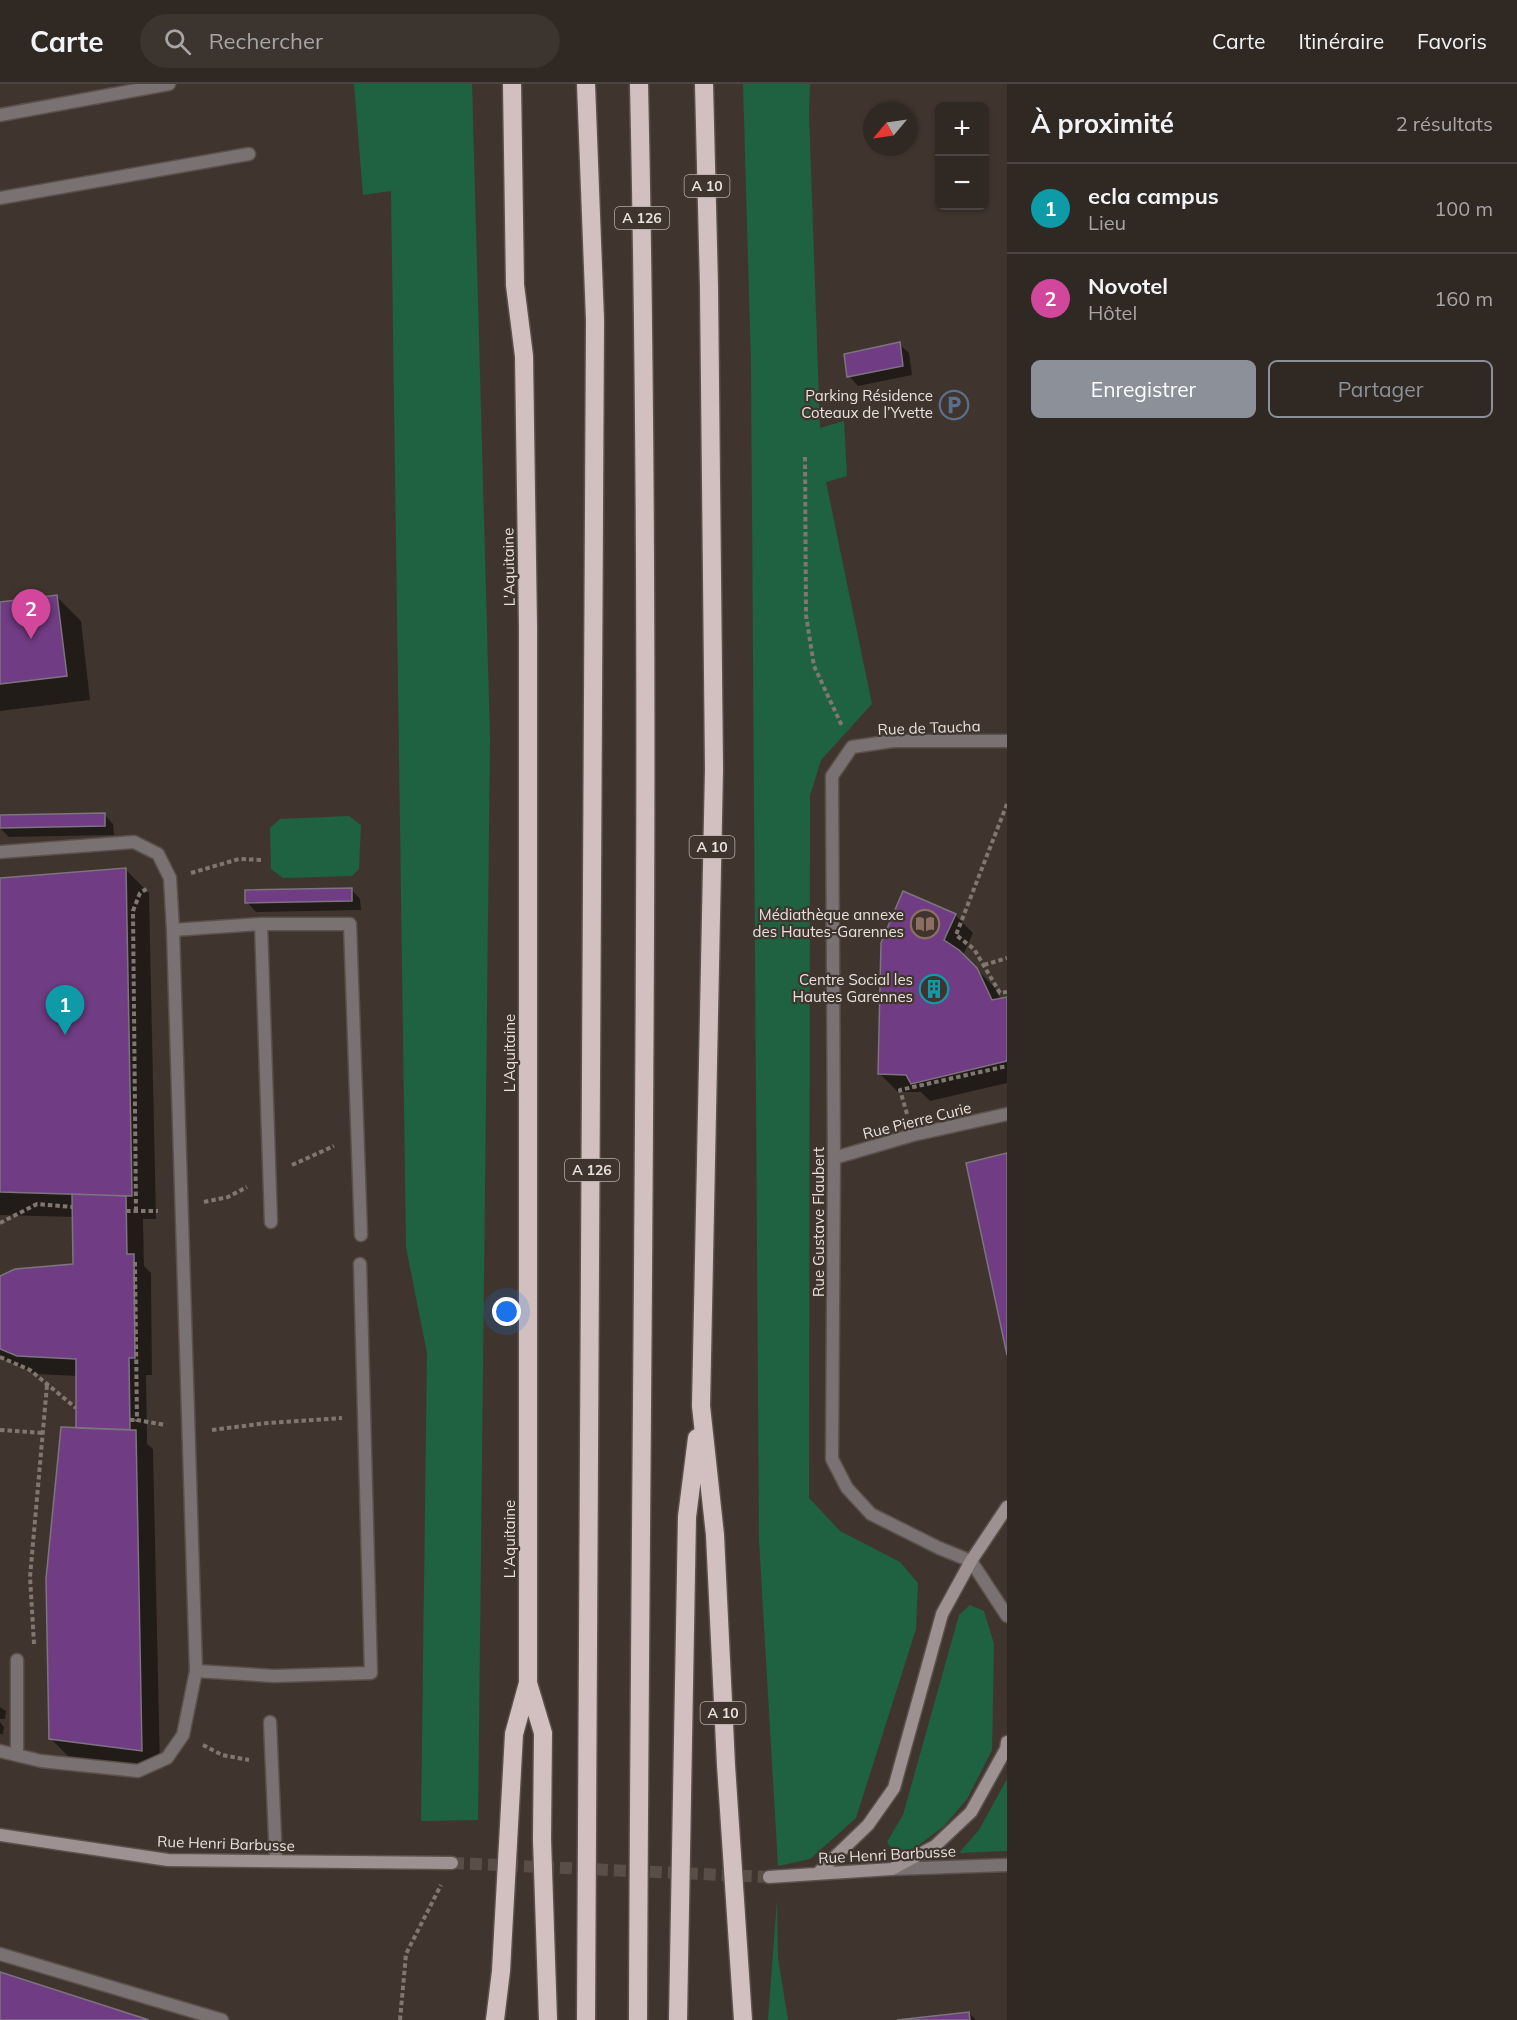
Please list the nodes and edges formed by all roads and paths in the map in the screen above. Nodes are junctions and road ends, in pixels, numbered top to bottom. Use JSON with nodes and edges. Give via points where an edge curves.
{"nodes":[{"id":1,"x":169,"y":84,"type":"edge"},
{"id":2,"x":512,"y":84,"type":"edge"},
{"id":3,"x":586,"y":84,"type":"edge"},
{"id":4,"x":639,"y":84,"type":"edge"},
{"id":5,"x":704,"y":84,"type":"edge"},
{"id":6,"x":0,"y":115,"type":"edge"},
{"id":7,"x":249,"y":154,"type":"dead end"},
{"id":8,"x":0,"y":198,"type":"edge"},
{"id":9,"x":805,"y":457,"type":"dead end"},
{"id":10,"x":1007,"y":741,"type":"edge"},
{"id":11,"x":852,"y":747,"type":"junction"},
{"id":12,"x":1007,"y":804,"type":"edge"},
{"id":13,"x":0,"y":852,"type":"edge"},
{"id":14,"x":261,"y":924,"type":"junction"},
{"id":15,"x":173,"y":930,"type":"junction"},
{"id":16,"x":1007,"y":958,"type":"edge"},
{"id":17,"x":984,"y":965,"type":"junction"},
{"id":18,"x":1007,"y":992,"type":"edge"},
{"id":19,"x":1007,"y":1066,"type":"edge"},
{"id":20,"x":1007,"y":1114,"type":"edge"},
{"id":21,"x":913,"y":1135,"type":"junction"},
{"id":22,"x":834,"y":1158,"type":"junction"},
{"id":23,"x":72,"y":1207,"type":"dead end"},
{"id":24,"x":0,"y":1222,"type":"edge"},
{"id":25,"x":272,"y":1222,"type":"dead end"},
{"id":26,"x":361,"y":1235,"type":"dead end"},
{"id":27,"x":360,"y":1264,"type":"dead end"},
{"id":28,"x":0,"y":1357,"type":"edge"},
{"id":29,"x":47,"y":1385,"type":"junction"},
{"id":30,"x":701,"y":1406,"type":"junction"},
{"id":31,"x":76,"y":1408,"type":"dead end"},
{"id":32,"x":130,"y":1420,"type":"dead end"},
{"id":33,"x":136,"y":1420,"type":"dead end"},
{"id":34,"x":0,"y":1430,"type":"edge"},
{"id":35,"x":43,"y":1433,"type":"junction"},
{"id":36,"x":1007,"y":1507,"type":"edge"},
{"id":37,"x":971,"y":1561,"type":"junction"},
{"id":38,"x":1007,"y":1616,"type":"edge"},
{"id":39,"x":34,"y":1646,"type":"dead end"},
{"id":40,"x":17,"y":1660,"type":"dead end"},
{"id":41,"x":196,"y":1671,"type":"junction"},
{"id":42,"x":528,"y":1683,"type":"junction"},
{"id":43,"x":270,"y":1722,"type":"dead end"},
{"id":44,"x":183,"y":1735,"type":"junction"},
{"id":45,"x":1007,"y":1742,"type":"edge"},
{"id":46,"x":0,"y":1751,"type":"edge"},
{"id":47,"x":16,"y":1755,"type":"junction"},
{"id":48,"x":272,"y":1762,"type":"junction"},
{"id":49,"x":0,"y":1835,"type":"edge"},
{"id":50,"x":276,"y":1861,"type":"junction"},
{"id":51,"x":452,"y":1863,"type":"joint"},
{"id":52,"x":1007,"y":1865,"type":"edge"},
{"id":53,"x":892,"y":1869,"type":"junction"},
{"id":54,"x":817,"y":1874,"type":"junction"},
{"id":55,"x":769,"y":1877,"type":"tunnel mouth"},
{"id":56,"x":0,"y":1954,"type":"edge"},
{"id":57,"x":222,"y":2020,"type":"edge"},
{"id":58,"x":400,"y":2020,"type":"edge"},
{"id":59,"x":495,"y":2020,"type":"edge"},
{"id":60,"x":548,"y":2020,"type":"edge"},
{"id":61,"x":586,"y":2020,"type":"edge"},
{"id":62,"x":638,"y":2020,"type":"edge"},
{"id":63,"x":678,"y":2020,"type":"edge"},
{"id":64,"x":743,"y":2020,"type":"edge"}],
"edges":[{"from":1,"to":6,"type":"street"},
{"from":2,"to":42,"type":"highway","name":"L'Aquitaine","via":[[515,285],[524,356],[528,627]]},
{"from":3,"to":61,"type":"highway","number":"A 126","via":[[595,320]]},
{"from":4,"to":62,"type":"highway","number":"A 126","via":[[645,352],[646,778]]},
{"from":5,"to":30,"type":"highway","number":"A 10","via":[[714,769]]},
{"from":7,"to":8,"type":"street"},
{"from":9,"to":11,"type":"path","via":[[806,615],[814,666]]},
{"from":10,"to":11,"type":"street","name":"Rue de Taucha","via":[[893,741]]},
{"from":11,"to":22,"type":"street","name":"Rue Gustave Flaubert","via":[[832,776]]},
{"from":12,"to":17,"type":"path","via":[[956,935]]},
{"from":13,"to":15,"type":"street","via":[[134,842],[158,854],[170,878]]},
{"from":14,"to":15,"type":"street"},
{"from":14,"to":25,"type":"street"},
{"from":14,"to":26,"type":"street","via":[[350,924]]},
{"from":15,"to":41,"type":"street"},
{"from":16,"to":17,"type":"path"},
{"from":17,"to":18,"type":"path","via":[[1000,993]]},
{"from":19,"to":21,"type":"path","via":[[900,1090]]},
{"from":20,"to":21,"type":"street","name":"Rue Pierre Curie"},
{"from":21,"to":22,"type":"street","name":"Rue Pierre Curie"},
{"from":22,"to":37,"type":"street","name":"Rue Gustave Flaubert","via":[[832,1459],[847,1488],[871,1514]]},
{"from":23,"to":24,"type":"path","via":[[37,1204]]},
{"from":27,"to":41,"type":"street","via":[[371,1673],[274,1676]]},
{"from":28,"to":29,"type":"path","via":[[30,1370]]},
{"from":29,"to":31,"type":"path"},
{"from":29,"to":35,"type":"path"},
{"from":30,"to":63,"type":"highway","via":[[687,1517]]},
{"from":30,"to":64,"type":"highway","number":"A 10","via":[[715,1535]]},
{"from":32,"to":33,"type":"path"},
{"from":34,"to":35,"type":"path"},
{"from":35,"to":39,"type":"path","via":[[30,1576]]},
{"from":36,"to":37,"type":"street"},
{"from":37,"to":38,"type":"street"},
{"from":37,"to":54,"type":"street","via":[[942,1614],[894,1788],[868,1826]]},
{"from":40,"to":47,"type":"street"},
{"from":41,"to":44,"type":"street"},
{"from":42,"to":59,"type":"highway","name":"L'Aquitaine","via":[[514,1734]]},
{"from":42,"to":60,"type":"highway","via":[[543,1733]]},
{"from":43,"to":48,"type":"street"},
{"from":44,"to":47,"type":"street","via":[[167,1758],[138,1771]]},
{"from":44,"to":48,"type":"path","via":[[222,1755]]},
{"from":45,"to":53,"type":"street","via":[[971,1812],[935,1846]]},
{"from":46,"to":47,"type":"street"},
{"from":48,"to":50,"type":"street"},
{"from":49,"to":50,"type":"street","name":"Rue Henri Barbusse","via":[[168,1860]]},
{"from":50,"to":51,"type":"street","name":"Rue Henri Barbusse"},
{"from":51,"to":58,"type":"path","via":[[406,1954]]},
{"from":52,"to":53,"type":"street","name":"Rue Henri Barbusse"},
{"from":53,"to":54,"type":"street","name":"Rue Henri Barbusse"},
{"from":54,"to":55,"type":"street","name":"Rue Henri Barbusse"},
{"from":56,"to":57,"type":"street"}]}
